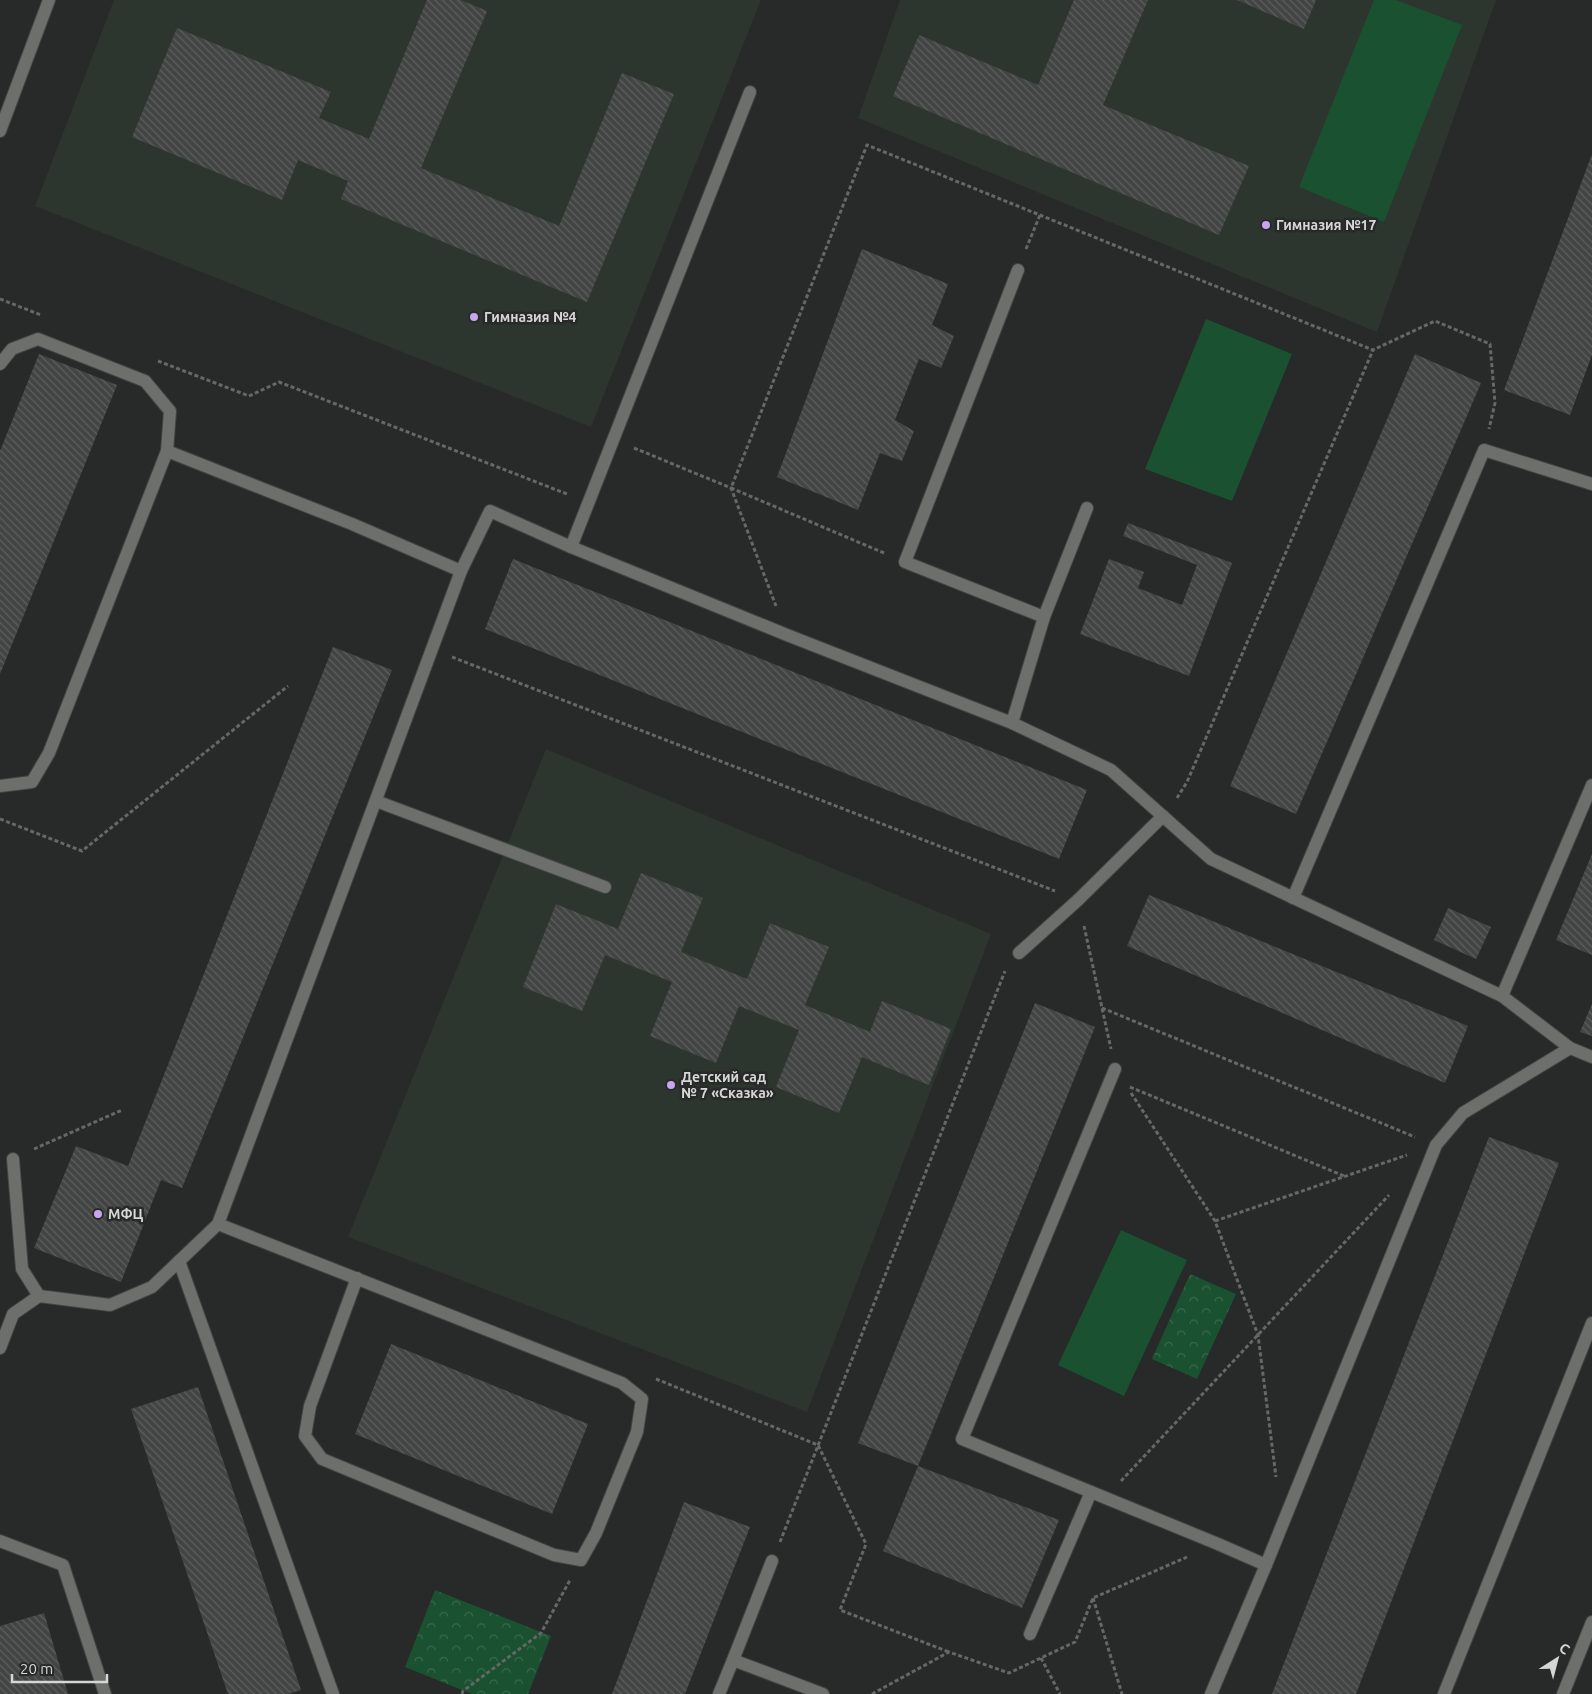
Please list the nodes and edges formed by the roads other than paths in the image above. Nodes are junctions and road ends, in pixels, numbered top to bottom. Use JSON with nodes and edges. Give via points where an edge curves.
{"nodes":[{"id":1,"x":49,"y":0,"type":"edge"},
{"id":2,"x":750,"y":92,"type":"dead end"},
{"id":3,"x":0,"y":131,"type":"edge"},
{"id":4,"x":1018,"y":270,"type":"road end"},
{"id":5,"x":0,"y":364,"type":"edge"},
{"id":6,"x":167,"y":451,"type":"junction"},
{"id":7,"x":1591,"y":480,"type":"edge"},
{"id":8,"x":1087,"y":508,"type":"dead end"},
{"id":9,"x":571,"y":547,"type":"junction"},
{"id":10,"x":461,"y":571,"type":"junction"},
{"id":11,"x":1044,"y":617,"type":"junction"},
{"id":12,"x":1012,"y":723,"type":"junction"},
{"id":13,"x":1592,"y":785,"type":"edge"},
{"id":14,"x":0,"y":786,"type":"edge"},
{"id":15,"x":376,"y":801,"type":"junction"},
{"id":16,"x":1163,"y":816,"type":"junction"},
{"id":17,"x":605,"y":887,"type":"dead end"},
{"id":18,"x":1293,"y":898,"type":"junction"},
{"id":19,"x":1019,"y":953,"type":"road end"},
{"id":20,"x":1502,"y":996,"type":"junction"},
{"id":21,"x":1570,"y":1048,"type":"junction"},
{"id":22,"x":1592,"y":1057,"type":"edge"},
{"id":23,"x":1115,"y":1069,"type":"road end"},
{"id":24,"x":13,"y":1159,"type":"road end"},
{"id":25,"x":218,"y":1224,"type":"junction"},
{"id":26,"x":179,"y":1261,"type":"junction"},
{"id":27,"x":357,"y":1278,"type":"junction"},
{"id":28,"x":39,"y":1296,"type":"junction"},
{"id":29,"x":1592,"y":1322,"type":"edge"},
{"id":30,"x":0,"y":1348,"type":"edge"},
{"id":31,"x":1091,"y":1492,"type":"junction"},
{"id":32,"x":0,"y":1541,"type":"edge"},
{"id":33,"x":772,"y":1561,"type":"road end"},
{"id":34,"x":1266,"y":1565,"type":"junction"},
{"id":35,"x":1592,"y":1622,"type":"edge"},
{"id":36,"x":1030,"y":1634,"type":"dead end"},
{"id":37,"x":732,"y":1660,"type":"junction"},
{"id":38,"x":105,"y":1694,"type":"edge"},
{"id":39,"x":333,"y":1694,"type":"edge"},
{"id":40,"x":719,"y":1694,"type":"edge"},
{"id":41,"x":823,"y":1694,"type":"edge"},
{"id":42,"x":1211,"y":1694,"type":"edge"},
{"id":43,"x":1444,"y":1694,"type":"edge"},
{"id":44,"x":1563,"y":1694,"type":"edge"}],
"edges":[{"from":1,"to":3,"type":"main road"},
{"from":2,"to":9,"type":"main road"},
{"from":4,"to":11,"type":"main road","via":[[905,562]]},
{"from":5,"to":6,"type":"main road","via":[[12,349],[38,339],[145,381],[170,411]]},
{"from":6,"to":10,"type":"main road"},
{"from":6,"to":14,"type":"main road","via":[[49,753],[32,782]]},
{"from":7,"to":18,"type":"main road","via":[[1484,450]]},
{"from":8,"to":11,"type":"main road"},
{"from":9,"to":10,"type":"main road","via":[[490,511]]},
{"from":9,"to":12,"type":"main road"},
{"from":10,"to":15,"type":"main road"},
{"from":11,"to":12,"type":"main road"},
{"from":12,"to":16,"type":"main road","via":[[1111,770]]},
{"from":13,"to":20,"type":"main road"},
{"from":15,"to":17,"type":"main road"},
{"from":15,"to":25,"type":"main road"},
{"from":16,"to":18,"type":"main road","via":[[1211,859]]},
{"from":16,"to":19,"type":"main road"},
{"from":18,"to":20,"type":"main road"},
{"from":20,"to":21,"type":"main road"},
{"from":21,"to":22,"type":"main road"},
{"from":21,"to":34,"type":"main road","via":[[1463,1113],[1436,1145]]},
{"from":23,"to":31,"type":"main road","via":[[962,1439]]},
{"from":24,"to":28,"type":"main road","via":[[22,1269]]},
{"from":25,"to":26,"type":"main road"},
{"from":25,"to":27,"type":"main road"},
{"from":26,"to":28,"type":"main road","via":[[152,1287],[110,1305]]},
{"from":26,"to":39,"type":"main road"},
{"from":27,"to":27,"type":"main road","via":[[310,1406],[305,1436],[322,1459],[554,1555],[581,1560],[596,1533],[637,1432],[642,1399],[622,1383]]},
{"from":28,"to":30,"type":"main road","via":[[13,1314]]},
{"from":29,"to":43,"type":"main road"},
{"from":31,"to":34,"type":"main road"},
{"from":31,"to":36,"type":"main road"},
{"from":32,"to":38,"type":"main road","via":[[63,1565]]},
{"from":33,"to":37,"type":"main road"},
{"from":34,"to":42,"type":"main road"},
{"from":35,"to":44,"type":"main road"},
{"from":37,"to":40,"type":"main road"},
{"from":37,"to":41,"type":"main road"}]}
